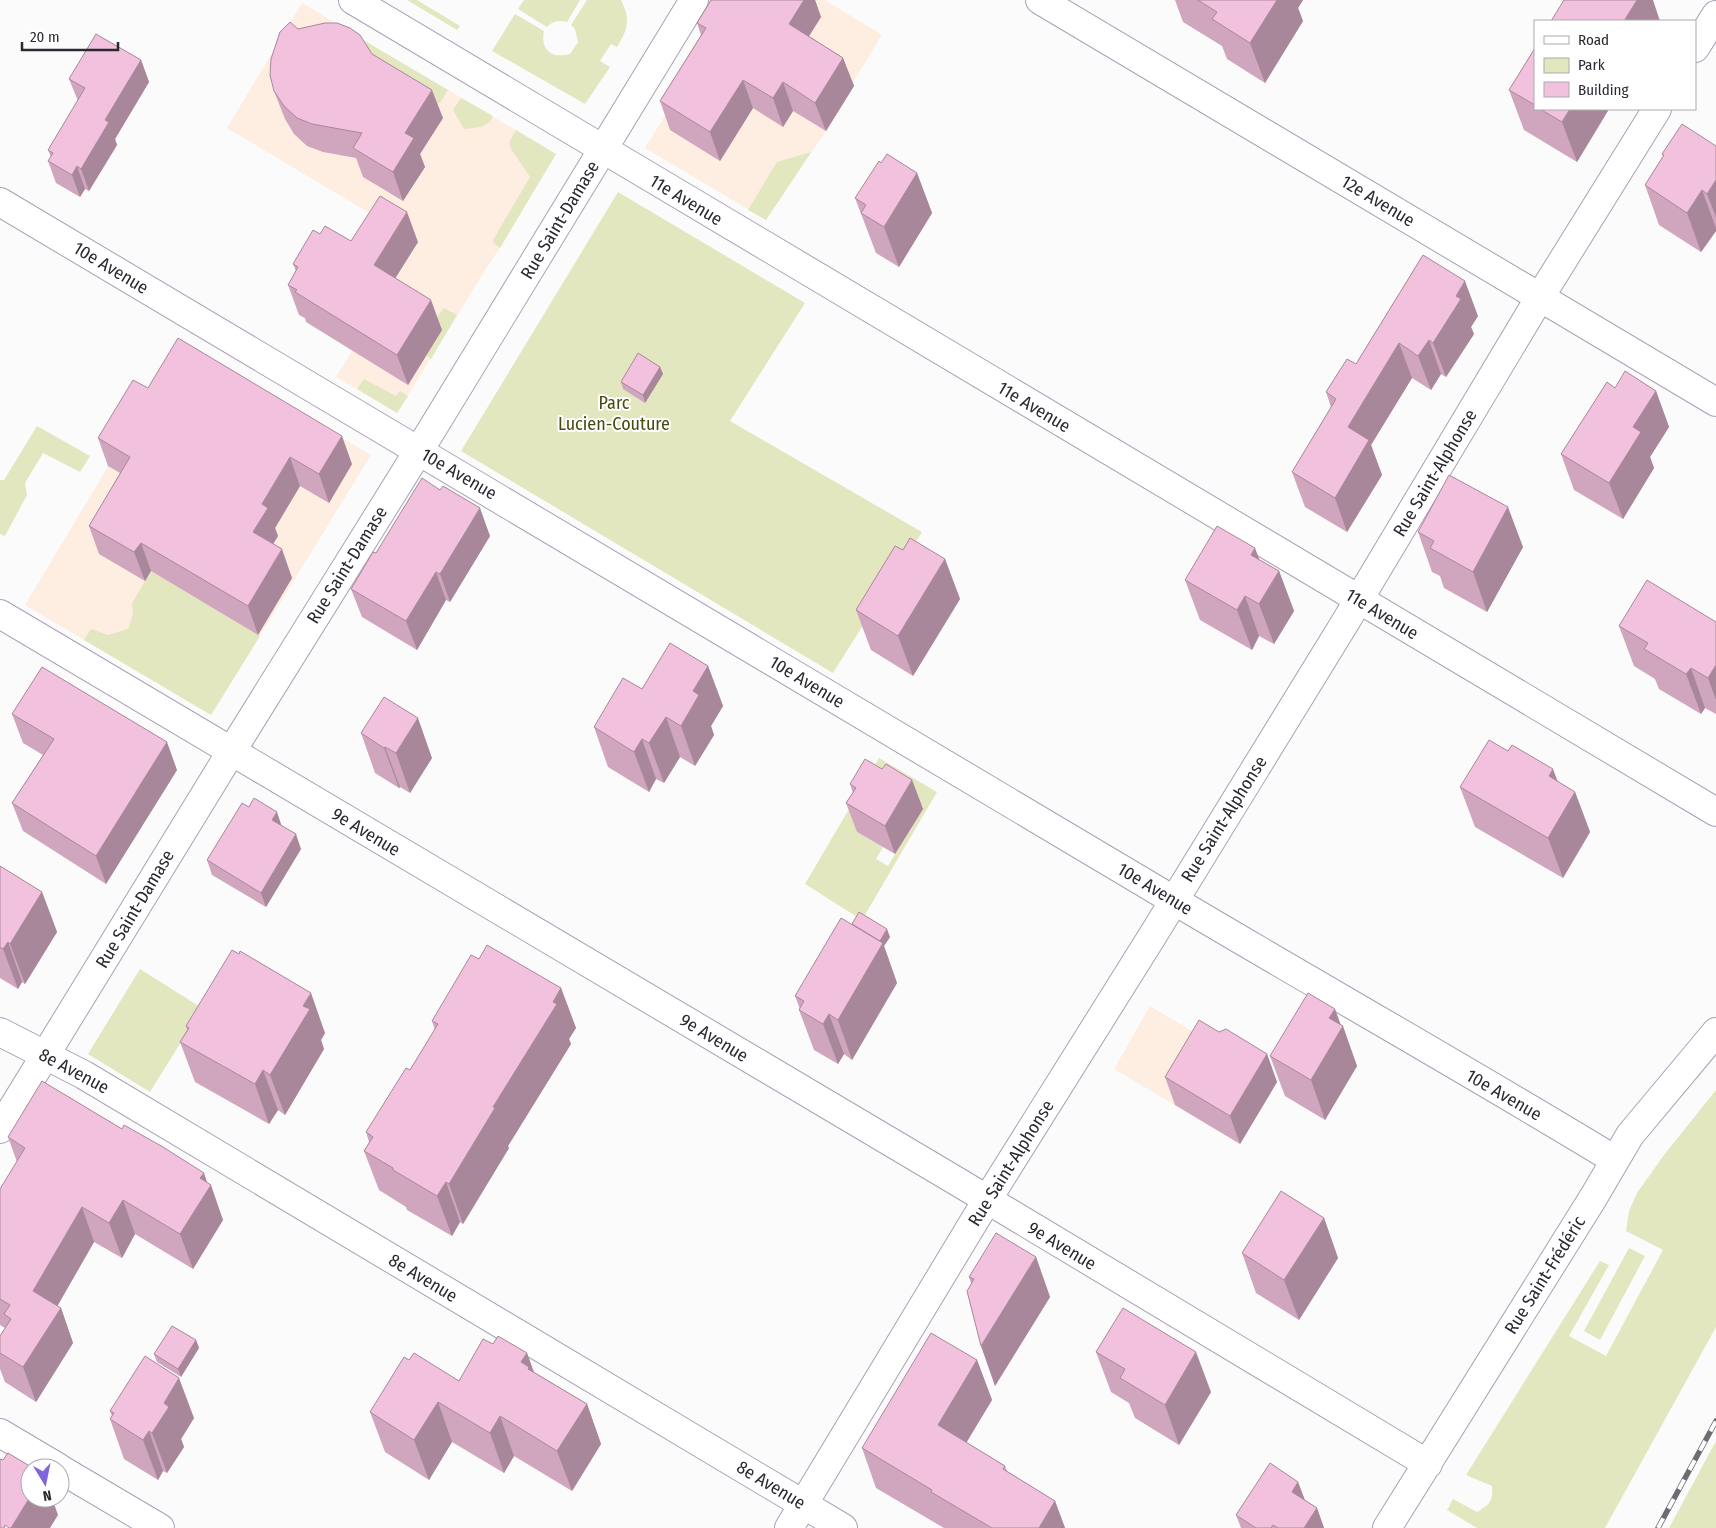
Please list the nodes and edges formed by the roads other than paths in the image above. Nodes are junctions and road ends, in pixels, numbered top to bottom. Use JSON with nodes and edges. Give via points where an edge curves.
{"nodes":[{"id":1,"x":353,"y":0,"type":"edge"},
{"id":2,"x":694,"y":0,"type":"edge"},
{"id":3,"x":1040,"y":0,"type":"edge"},
{"id":4,"x":1716,"y":14,"type":"edge"},
{"id":5,"x":1696,"y":46,"type":"edge"},
{"id":6,"x":1656,"y":110,"type":"edge"},
{"id":7,"x":602,"y":149,"type":"junction"},
{"id":8,"x":0,"y":202,"type":"edge"},
{"id":9,"x":1540,"y":297,"type":"junction"},
{"id":10,"x":1716,"y":402,"type":"edge"},
{"id":11,"x":419,"y":451,"type":"junction"},
{"id":12,"x":1359,"y":599,"type":"junction"},
{"id":13,"x":0,"y":614,"type":"edge"},
{"id":14,"x":231,"y":752,"type":"junction"},
{"id":15,"x":1716,"y":812,"type":"edge"},
{"id":16,"x":1174,"y":900,"type":"junction"},
{"id":17,"x":0,"y":1032,"type":"edge"},
{"id":18,"x":1716,"y":1032,"type":"edge"},
{"id":19,"x":46,"y":1055,"type":"junction"},
{"id":20,"x":0,"y":1129,"type":"edge"},
{"id":21,"x":1615,"y":1160,"type":"junction"},
{"id":22,"x":987,"y":1200,"type":"junction"},
{"id":23,"x":0,"y":1433,"type":"edge"},
{"id":24,"x":42,"y":1458,"type":"edge"},
{"id":25,"x":1428,"y":1464,"type":"junction"},
{"id":26,"x":70,"y":1475,"type":"edge"},
{"id":27,"x":803,"y":1504,"type":"junction"},
{"id":28,"x":160,"y":1528,"type":"edge"},
{"id":29,"x":789,"y":1528,"type":"edge"},
{"id":30,"x":843,"y":1528,"type":"edge"},
{"id":31,"x":1388,"y":1528,"type":"edge"}],
"edges":[{"from":1,"to":7,"type":"street","name":"11e Avenue"},
{"from":2,"to":7,"type":"street","name":"Rue Saint-Damase"},
{"from":3,"to":9,"type":"street","name":"12e Avenue"},
{"from":4,"to":5,"type":"street"},
{"from":6,"to":9,"type":"street","name":"Rue Saint-Alphonse"},
{"from":7,"to":11,"type":"street","name":"Rue Saint-Damase"},
{"from":7,"to":12,"type":"street","name":"11e Avenue"},
{"from":8,"to":11,"type":"street","name":"10e Avenue"},
{"from":9,"to":10,"type":"street","name":"12e Avenue"},
{"from":9,"to":12,"type":"street","name":"Rue Saint-Alphonse"},
{"from":11,"to":14,"type":"street","name":"Rue Saint-Damase"},
{"from":11,"to":16,"type":"street","name":"10e Avenue"},
{"from":12,"to":15,"type":"street","name":"11e Avenue"},
{"from":12,"to":16,"type":"street","name":"Rue Saint-Alphonse"},
{"from":13,"to":14,"type":"street","name":"9e Avenue"},
{"from":14,"to":19,"type":"street","name":"Rue Saint-Damase"},
{"from":14,"to":22,"type":"street","name":"9e Avenue"},
{"from":16,"to":21,"type":"street","name":"10e Avenue"},
{"from":16,"to":22,"type":"street","name":"Rue Saint-Alphonse"},
{"from":17,"to":19,"type":"street","name":"8e Avenue"},
{"from":18,"to":21,"type":"street","name":"Rue Saint-Frédéric","via":[[1630,1135]]},
{"from":19,"to":20,"type":"street","name":"Rue Saint-Damase"},
{"from":19,"to":27,"type":"street","name":"8e Avenue"},
{"from":21,"to":25,"type":"street","name":"Rue Saint-Frédéric"},
{"from":22,"to":25,"type":"street","name":"9e Avenue"},
{"from":22,"to":27,"type":"street","name":"Rue Saint-Alphonse"},
{"from":23,"to":24,"type":"street"},
{"from":25,"to":31,"type":"street","name":"Rue Saint-Frédéric"},
{"from":26,"to":28,"type":"street"},
{"from":27,"to":29,"type":"street","name":"Rue Saint-Alphonse"},
{"from":27,"to":30,"type":"street","name":"8e Avenue"}]}
